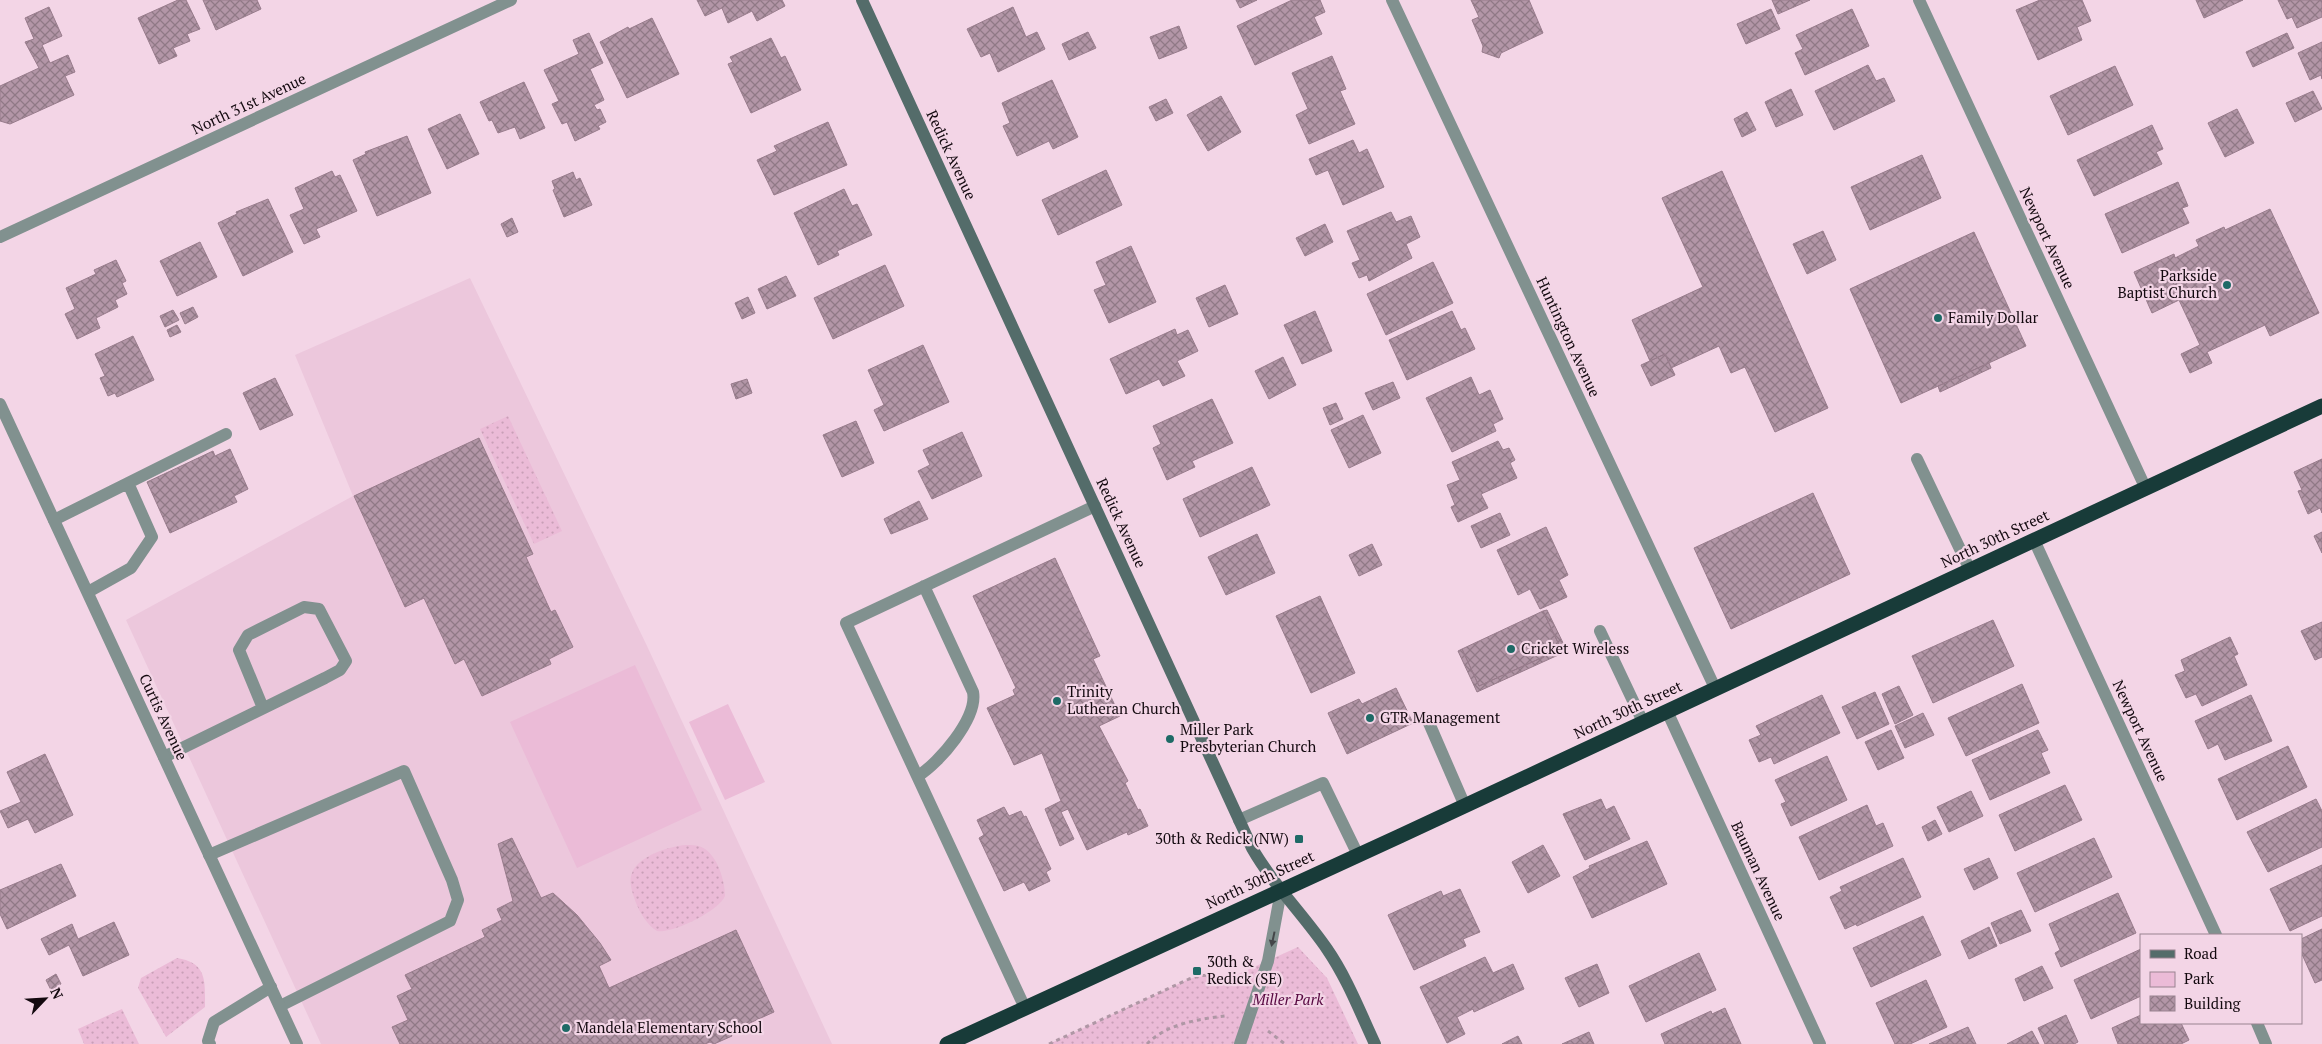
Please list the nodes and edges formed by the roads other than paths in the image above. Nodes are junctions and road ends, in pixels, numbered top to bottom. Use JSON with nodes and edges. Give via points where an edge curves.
{"nodes":[{"id":1,"x":511,"y":0,"type":"edge"},
{"id":2,"x":862,"y":0,"type":"edge"},
{"id":3,"x":1392,"y":0,"type":"edge"},
{"id":4,"x":1919,"y":0,"type":"edge"},
{"id":5,"x":0,"y":237,"type":"edge"},
{"id":6,"x":0,"y":404,"type":"edge"},
{"id":7,"x":2322,"y":406,"type":"edge"},
{"id":8,"x":226,"y":434,"type":"dead end"},
{"id":9,"x":1917,"y":459,"type":"dead end"},
{"id":10,"x":128,"y":483,"type":"junction"},
{"id":11,"x":2146,"y":489,"type":"junction"},
{"id":12,"x":1095,"y":506,"type":"junction"},
{"id":13,"x":54,"y":520,"type":"junction"},
{"id":14,"x":2034,"y":540,"type":"junction"},
{"id":15,"x":1970,"y":570,"type":"junction"},
{"id":16,"x":924,"y":586,"type":"junction"},
{"id":17,"x":88,"y":592,"type":"junction"},
{"id":18,"x":1600,"y":631,"type":"dead end"},
{"id":19,"x":1715,"y":688,"type":"junction"},
{"id":20,"x":263,"y":708,"type":"junction"},
{"id":21,"x":1667,"y":711,"type":"junction"},
{"id":22,"x":1643,"y":722,"type":"junction"},
{"id":23,"x":1429,"y":723,"type":"dead end"},
{"id":24,"x":164,"y":757,"type":"junction"},
{"id":25,"x":918,"y":776,"type":"junction"},
{"id":26,"x":1465,"y":806,"type":"junction"},
{"id":27,"x":1240,"y":820,"type":"junction"},
{"id":28,"x":209,"y":855,"type":"junction"},
{"id":29,"x":1358,"y":855,"type":"junction"},
{"id":30,"x":1281,"y":891,"type":"junction"},
{"id":31,"x":2216,"y":934,"type":"edge"},
{"id":32,"x":271,"y":987,"type":"junction"},
{"id":33,"x":280,"y":1006,"type":"junction"},
{"id":34,"x":1025,"y":1008,"type":"junction"},
{"id":35,"x":2257,"y":1024,"type":"edge"},
{"id":36,"x":210,"y":1044,"type":"edge"},
{"id":37,"x":297,"y":1044,"type":"edge"},
{"id":38,"x":947,"y":1044,"type":"edge"},
{"id":39,"x":1240,"y":1044,"type":"edge"},
{"id":40,"x":1375,"y":1044,"type":"edge"},
{"id":41,"x":1820,"y":1044,"type":"edge"},
{"id":42,"x":2266,"y":1044,"type":"edge"}],
"edges":[{"from":1,"to":5,"type":"street","name":"North 31st Avenue"},
{"from":2,"to":12,"type":"street","name":"Redick Avenue"},
{"from":3,"to":19,"type":"street","name":"Huntington Avenue"},
{"from":4,"to":11,"type":"street","name":"Newport Avenue"},
{"from":6,"to":13,"type":"street","name":"Curtis Avenue"},
{"from":7,"to":11,"type":"highway","name":"North 30th Street"},
{"from":8,"to":10,"type":"street"},
{"from":9,"to":15,"type":"street"},
{"from":10,"to":13,"type":"street"},
{"from":10,"to":17,"type":"street","via":[[152,537],[130,568]]},
{"from":11,"to":14,"type":"highway","name":"North 30th Street"},
{"from":12,"to":16,"type":"street"},
{"from":12,"to":27,"type":"street","name":"Redick Avenue"},
{"from":13,"to":17,"type":"street","name":"Curtis Avenue"},
{"from":14,"to":15,"type":"highway","name":"North 30th Street"},
{"from":14,"to":31,"type":"street","name":"Newport Avenue"},
{"from":15,"to":19,"type":"highway","name":"North 30th Street"},
{"from":16,"to":25,"type":"street","via":[[975,701],[970,718],[935,764]]},
{"from":16,"to":25,"type":"street","via":[[846,623]]},
{"from":17,"to":24,"type":"street","name":"Curtis Avenue"},
{"from":18,"to":22,"type":"street"},
{"from":19,"to":21,"type":"highway","name":"North 30th Street"},
{"from":20,"to":20,"type":"street","via":[[340,670],[346,661],[320,609],[304,607],[248,635],[238,650]]},
{"from":20,"to":24,"type":"street"},
{"from":21,"to":22,"type":"highway","name":"North 30th Street"},
{"from":21,"to":41,"type":"street","name":"Bauman Avenue"},
{"from":22,"to":26,"type":"highway","name":"North 30th Street"},
{"from":23,"to":26,"type":"street"},
{"from":24,"to":28,"type":"street","name":"Curtis Avenue"},
{"from":25,"to":34,"type":"street"},
{"from":26,"to":29,"type":"highway","name":"North 30th Street"},
{"from":27,"to":29,"type":"street","via":[[1323,782]]},
{"from":27,"to":30,"type":"street","name":"Redick Avenue","via":[[1256,854]]},
{"from":28,"to":32,"type":"street","name":"Curtis Avenue"},
{"from":28,"to":33,"type":"street","via":[[404,771],[452,880],[458,900],[450,921]]},
{"from":29,"to":30,"type":"highway","name":"North 30th Street"},
{"from":30,"to":34,"type":"highway","name":"North 30th Street"},
{"from":30,"to":39,"type":"street","one_way":true,"via":[[1273,942]]},
{"from":30,"to":40,"type":"street","name":"Redick Avenue","via":[[1339,968]]},
{"from":32,"to":33,"type":"street","name":"Curtis Avenue"},
{"from":32,"to":36,"type":"street","via":[[214,1022],[208,1041]]},
{"from":33,"to":37,"type":"street","name":"Curtis Avenue"},
{"from":34,"to":38,"type":"highway","name":"North 30th Street"},
{"from":35,"to":42,"type":"street"}]}
